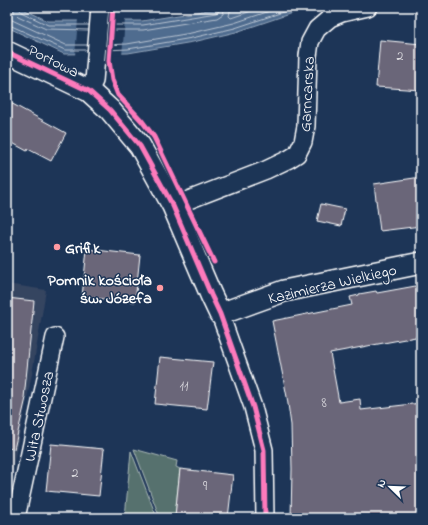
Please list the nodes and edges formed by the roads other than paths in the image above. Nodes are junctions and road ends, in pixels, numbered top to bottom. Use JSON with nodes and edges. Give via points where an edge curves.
{"nodes":[{"id":1,"x":368,"y":7,"type":"edge"},
{"id":2,"x":99,"y":12,"type":"edge"},
{"id":3,"x":7,"y":52,"type":"edge"},
{"id":4,"x":89,"y":91,"type":"junction"},
{"id":5,"x":173,"y":206,"type":"junction"},
{"id":6,"x":421,"y":263,"type":"edge"},
{"id":7,"x":220,"y":314,"type":"junction"},
{"id":8,"x":55,"y":338,"type":"dead end"},
{"id":9,"x":16,"y":518,"type":"edge"},
{"id":10,"x":265,"y":518,"type":"edge"}],
"edges":[{"from":1,"to":5,"type":"street","name":"Garncarska","via":[[330,18],[317,30],[310,42],[306,126],[304,142],[297,154],[266,170]]},
{"from":2,"to":4,"type":"street","via":[[94,81]]},
{"from":3,"to":4,"type":"street","name":"Portowa"},
{"from":4,"to":5,"type":"street","name":"Portowa","via":[[110,110],[140,146]]},
{"from":5,"to":7,"type":"street","name":"Portowa"},
{"from":6,"to":7,"type":"street","name":"Kazimierza Wielkiego","via":[[284,291]]},
{"from":7,"to":10,"type":"street","via":[[253,407],[264,450]]},
{"from":8,"to":9,"type":"street","name":"Wita Stwosza"}]}
